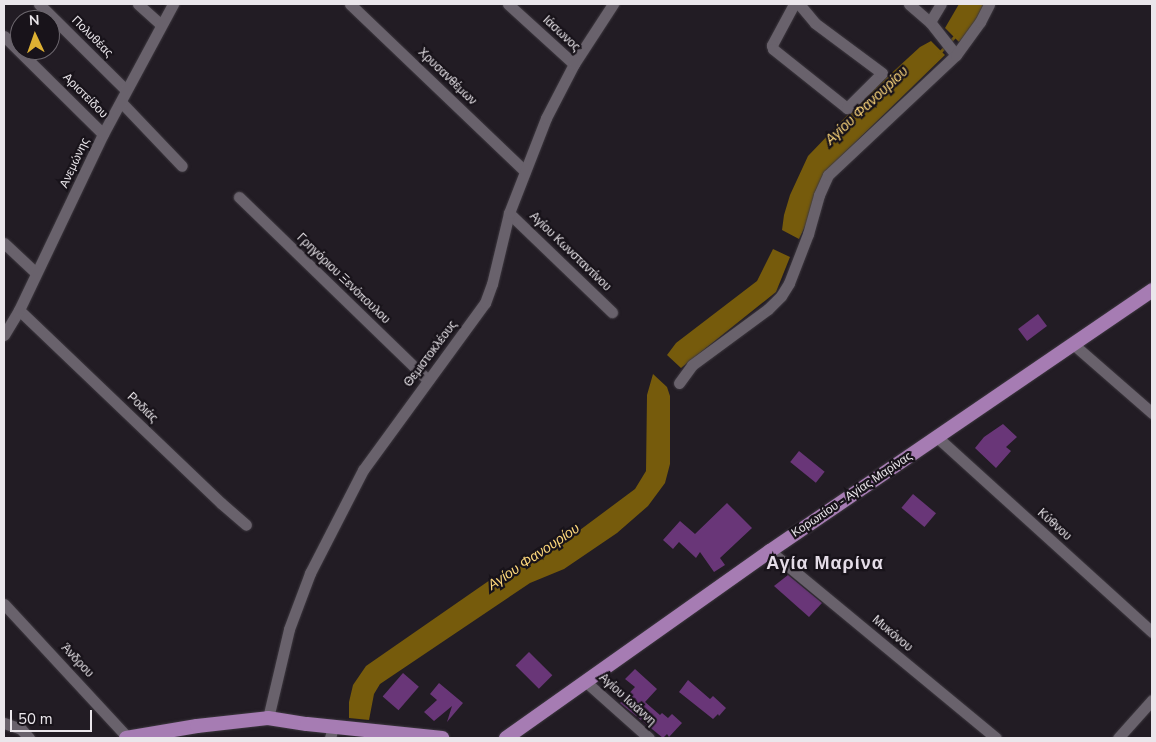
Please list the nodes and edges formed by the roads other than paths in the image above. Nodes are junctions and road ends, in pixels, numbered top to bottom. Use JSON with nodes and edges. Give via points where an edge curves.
{"nodes":[{"id":1,"x":39,"y":4,"type":"edge"},
{"id":2,"x":138,"y":4,"type":"edge"},
{"id":3,"x":173,"y":4,"type":"edge"},
{"id":4,"x":350,"y":4,"type":"edge"},
{"id":5,"x":508,"y":4,"type":"edge"},
{"id":6,"x":613,"y":4,"type":"edge"},
{"id":7,"x":794,"y":4,"type":"edge"},
{"id":8,"x":799,"y":4,"type":"edge"},
{"id":9,"x":908,"y":4,"type":"edge"},
{"id":10,"x":941,"y":4,"type":"edge"},
{"id":11,"x":989,"y":4,"type":"edge"},
{"id":12,"x":930,"y":22,"type":"junction"},
{"id":13,"x":161,"y":26,"type":"junction"},
{"id":14,"x":4,"y":36,"type":"edge"},
{"id":15,"x":954,"y":52,"type":"junction"},
{"id":16,"x":574,"y":64,"type":"junction"},
{"id":17,"x":126,"y":90,"type":"junction"},
{"id":18,"x":121,"y":102,"type":"junction"},
{"id":19,"x":103,"y":134,"type":"junction"},
{"id":20,"x":182,"y":166,"type":"dead end"},
{"id":21,"x":525,"y":170,"type":"junction"},
{"id":22,"x":239,"y":196,"type":"dead end"},
{"id":23,"x":509,"y":213,"type":"junction"},
{"id":24,"x":4,"y":243,"type":"edge"},
{"id":25,"x":35,"y":272,"type":"junction"},
{"id":26,"x":1152,"y":290,"type":"edge"},
{"id":27,"x":19,"y":310,"type":"junction"},
{"id":28,"x":612,"y":312,"type":"dead end"},
{"id":29,"x":4,"y":335,"type":"edge"},
{"id":30,"x":1073,"y":344,"type":"junction"},
{"id":31,"x":428,"y":380,"type":"junction"},
{"id":32,"x":680,"y":383,"type":"dead end"},
{"id":33,"x":1152,"y":413,"type":"edge"},
{"id":34,"x":937,"y":438,"type":"junction"},
{"id":35,"x":246,"y":525,"type":"dead end"},
{"id":36,"x":770,"y":551,"type":"junction"},
{"id":37,"x":4,"y":604,"type":"edge"},
{"id":38,"x":1152,"y":632,"type":"edge"},
{"id":39,"x":586,"y":682,"type":"junction"},
{"id":40,"x":1152,"y":700,"type":"edge"},
{"id":41,"x":268,"y":718,"type":"junction"},
{"id":42,"x":4,"y":723,"type":"edge"},
{"id":43,"x":332,"y":733,"type":"edge"},
{"id":44,"x":29,"y":738,"type":"edge"},
{"id":45,"x":127,"y":738,"type":"edge"},
{"id":46,"x":442,"y":738,"type":"edge"},
{"id":47,"x":506,"y":738,"type":"edge"},
{"id":48,"x":649,"y":738,"type":"edge"},
{"id":49,"x":996,"y":738,"type":"edge"},
{"id":50,"x":1118,"y":738,"type":"edge"}],
"edges":[{"from":1,"to":17,"type":"street","name":"Πολυθέας"},
{"from":2,"to":13,"type":"street"},
{"from":3,"to":13,"type":"street","name":"Ανεμώνης"},
{"from":4,"to":21,"type":"street","name":"Χρυσανθέμων"},
{"from":5,"to":16,"type":"street","name":"Ιάσωνος"},
{"from":6,"to":16,"type":"street","name":"Θεμιστοκλέους"},
{"from":7,"to":8,"type":"street","via":[[772,45],[773,49],[847,108],[882,73],[815,22]]},
{"from":9,"to":12,"type":"street"},
{"from":10,"to":12,"type":"street"},
{"from":11,"to":15,"type":"street","via":[[980,22]]},
{"from":12,"to":15,"type":"street"},
{"from":13,"to":17,"type":"street","name":"Ανεμώνης"},
{"from":14,"to":19,"type":"street","name":"Αριστείδου"},
{"from":15,"to":32,"type":"street","via":[[828,175],[789,283],[781,296],[692,365]]},
{"from":16,"to":21,"type":"street","name":"Θεμιστοκλέους","via":[[546,118]]},
{"from":17,"to":18,"type":"street","name":"Ανεμώνης"},
{"from":18,"to":19,"type":"street","name":"Ανεμώνης"},
{"from":18,"to":20,"type":"street"},
{"from":19,"to":25,"type":"street","name":"Ανεμώνης"},
{"from":21,"to":23,"type":"street","name":"Θεμιστοκλέους"},
{"from":22,"to":31,"type":"street","name":"Γρηγόριου Ξενόπουλου"},
{"from":23,"to":28,"type":"street","name":"Αγίου Κωνσταντίνου"},
{"from":23,"to":31,"type":"street","name":"Θεμιστοκλέους","via":[[485,303]]},
{"from":24,"to":25,"type":"street"},
{"from":25,"to":27,"type":"street","name":"Ανεμώνης"},
{"from":26,"to":30,"type":"main road","name":"Κορωπίου - Αγίας Μαρίνας"},
{"from":27,"to":29,"type":"street","name":"Ανεμώνης"},
{"from":27,"to":35,"type":"street","name":"Ροδιάς"},
{"from":30,"to":33,"type":"street"},
{"from":30,"to":34,"type":"main road","name":"Κορωπίου - Αγίας Μαρίνας"},
{"from":31,"to":41,"type":"street","name":"Θεμιστοκλέους","via":[[363,470],[310,573],[289,629]]},
{"from":34,"to":36,"type":"main road","name":"Κορωπίου - Αγίας Μαρίνας"},
{"from":34,"to":38,"type":"street","name":"Κύθνου"},
{"from":36,"to":39,"type":"main road","name":"Κορωπίου - Αγίας Μαρίνας"},
{"from":36,"to":49,"type":"street","name":"Μυκόνου"},
{"from":37,"to":45,"type":"street","name":"Άνδρου"},
{"from":39,"to":47,"type":"main road","name":"Κορωπίου - Αγίας Μαρίνας"},
{"from":39,"to":48,"type":"street","name":"Αγίου Ιωάννη"},
{"from":40,"to":50,"type":"street"},
{"from":41,"to":43,"type":"main road"},
{"from":41,"to":45,"type":"main road"},
{"from":42,"to":44,"type":"street","via":[[21,730]]},
{"from":43,"to":46,"type":"main road"}]}
